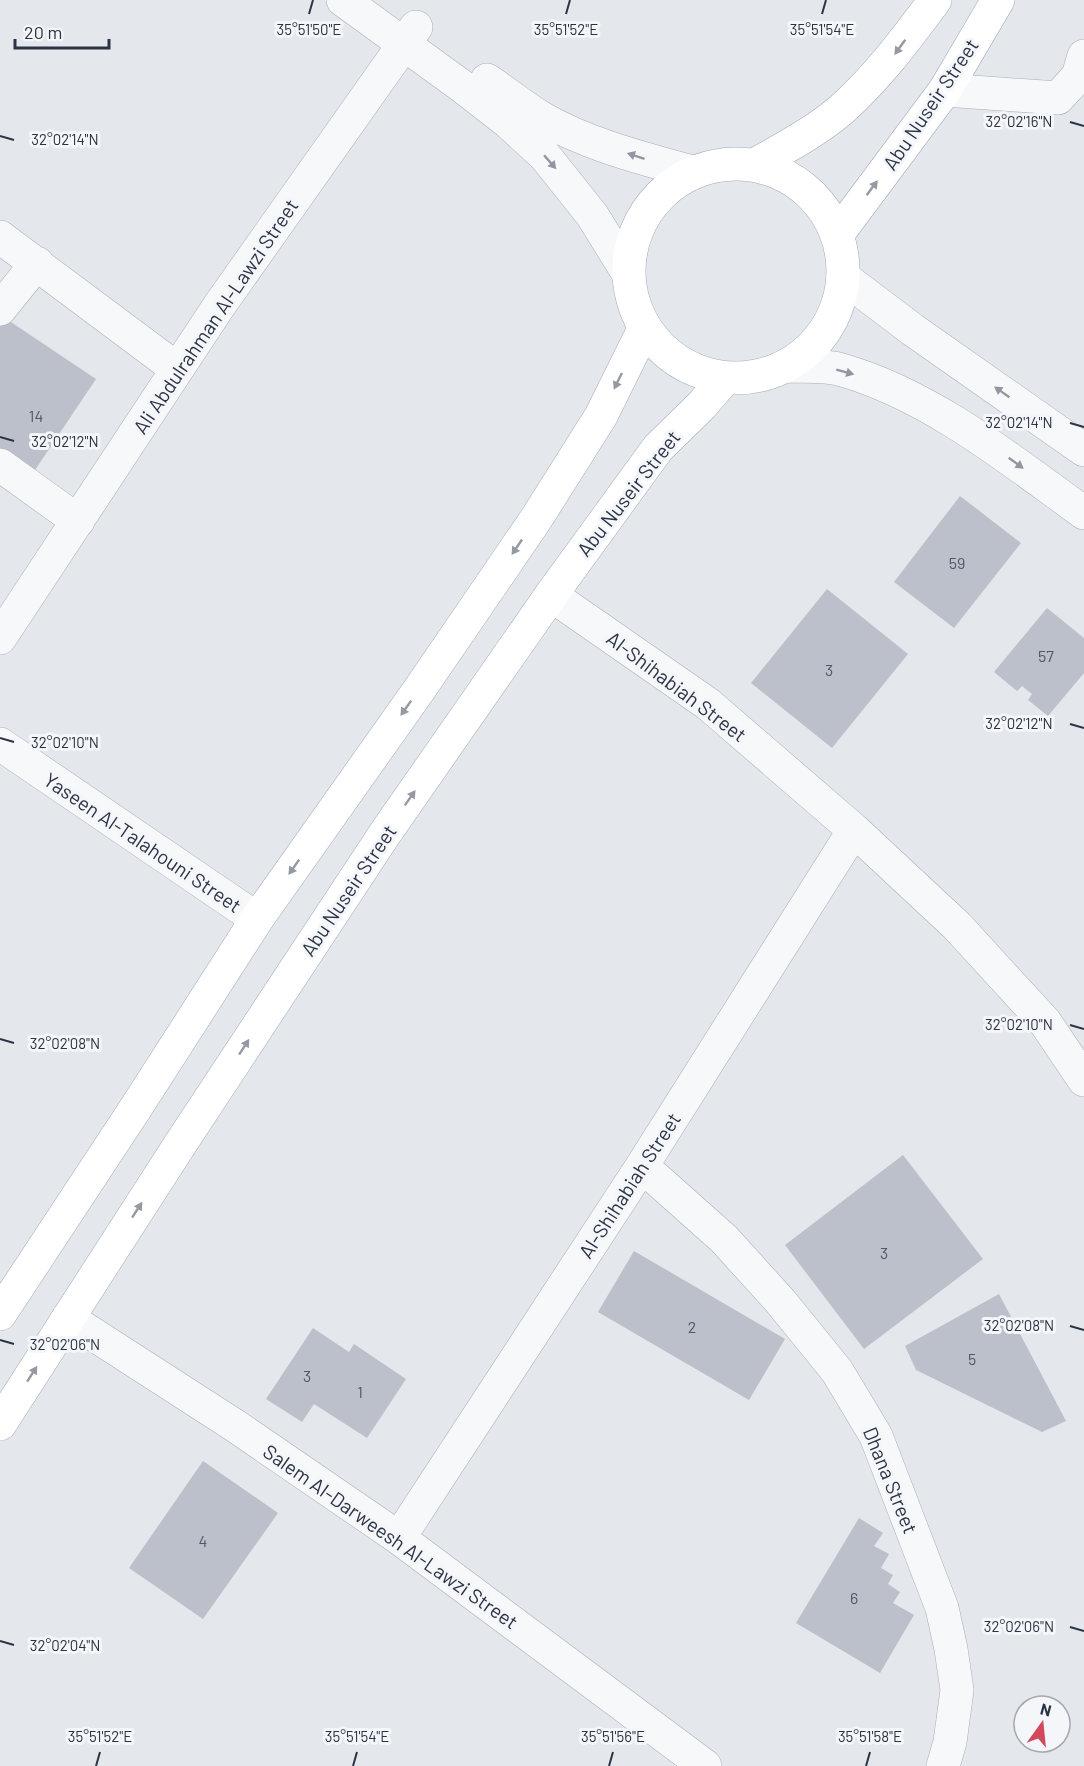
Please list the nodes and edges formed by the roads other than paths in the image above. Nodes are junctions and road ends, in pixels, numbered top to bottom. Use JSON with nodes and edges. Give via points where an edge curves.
{"nodes":[{"id":1,"x":344,"y":0,"type":"edge"},
{"id":2,"x":377,"y":0,"type":"edge"},
{"id":3,"x":935,"y":0,"type":"edge"},
{"id":4,"x":998,"y":0,"type":"edge"},
{"id":5,"x":410,"y":35,"type":"junction"},
{"id":6,"x":1084,"y":56,"type":"edge"},
{"id":7,"x":945,"y":90,"type":"junction"},
{"id":8,"x":755,"y":165,"type":"junction"},
{"id":9,"x":692,"y":172,"type":"junction"},
{"id":10,"x":837,"y":235,"type":"junction"},
{"id":11,"x":0,"y":237,"type":"edge"},
{"id":12,"x":37,"y":263,"type":"junction"},
{"id":13,"x":628,"y":273,"type":"junction"},
{"id":14,"x":843,"y":277,"type":"junction"},
{"id":15,"x":0,"y":309,"type":"edge"},
{"id":16,"x":644,"y":329,"type":"junction"},
{"id":17,"x":787,"y":366,"type":"junction"},
{"id":18,"x":177,"y":369,"type":"junction"},
{"id":19,"x":725,"y":378,"type":"junction"},
{"id":20,"x":1084,"y":450,"type":"edge"},
{"id":21,"x":0,"y":465,"type":"edge"},
{"id":22,"x":1084,"y":513,"type":"edge"},
{"id":23,"x":78,"y":522,"type":"junction"},
{"id":24,"x":551,"y":595,"type":"junction"},
{"id":25,"x":0,"y":638,"type":"edge"},
{"id":26,"x":0,"y":744,"type":"edge"},
{"id":27,"x":854,"y":830,"type":"junction"},
{"id":28,"x":257,"y":919,"type":"junction"},
{"id":29,"x":1084,"y":1080,"type":"edge"},
{"id":30,"x":642,"y":1166,"type":"junction"},
{"id":31,"x":0,"y":1314,"type":"edge"},
{"id":32,"x":68,"y":1318,"type":"junction"},
{"id":33,"x":0,"y":1424,"type":"edge"},
{"id":34,"x":399,"y":1538,"type":"junction"},
{"id":35,"x":699,"y":1764,"type":"edge"},
{"id":36,"x":943,"y":1766,"type":"edge"}],
"edges":[{"from":1,"to":5,"type":"street"},
{"from":2,"to":5,"type":"street"},
{"from":3,"to":8,"type":"main road","one_way":true,"via":[[890,62],[840,110],[808,135]]},
{"from":4,"to":7,"type":"main road","name":"Abu Nuseir Street"},
{"from":9,"to":5,"type":"street","one_way":true,"via":[[608,147],[541,117]]},
{"from":5,"to":13,"type":"street","one_way":true,"via":[[545,156],[592,215]]},
{"from":5,"to":18,"type":"street","name":"Ali Abdulrahman Al-Lawzi Street"},
{"from":6,"to":7,"type":"street","via":[[1078,76],[1058,98]]},
{"from":10,"to":7,"type":"main road","name":"Abu Nuseir Street","one_way":true},
{"from":8,"to":9,"type":"main road","via":[[723,164]]},
{"from":8,"to":10,"type":"main road","via":[[782,174],[806,189],[825,210]]},
{"from":9,"to":13,"type":"main road","via":[[660,193],[638,224]]},
{"from":10,"to":14,"type":"main road"},
{"from":11,"to":12,"type":"street"},
{"from":12,"to":15,"type":"street"},
{"from":12,"to":18,"type":"street"},
{"from":13,"to":16,"type":"main road","via":[[631,296]]},
{"from":14,"to":17,"type":"main road","via":[[836,313],[816,343]]},
{"from":20,"to":14,"type":"street","one_way":true},
{"from":16,"to":19,"type":"main road","via":[[666,353],[694,370]]},
{"from":16,"to":28,"type":"main road","one_way":true,"via":[[601,416],[536,519]]},
{"from":17,"to":19,"type":"main road","via":[[757,377]]},
{"from":17,"to":22,"type":"street","one_way":true,"via":[[840,369],[920,402],[996,449]]},
{"from":18,"to":23,"type":"street","name":"Ali Abdulrahman Al-Lawzi Street"},
{"from":19,"to":24,"type":"main road","name":"Abu Nuseir Street","via":[[658,448]]},
{"from":21,"to":23,"type":"street"},
{"from":23,"to":25,"type":"street","name":"Ali Abdulrahman Al-Lawzi Street"},
{"from":24,"to":27,"type":"street","name":"Al-Shihabiah Street","via":[[708,704]]},
{"from":32,"to":24,"type":"main road","name":"Abu Nuseir Street","one_way":true,"via":[[380,841]]},
{"from":26,"to":28,"type":"street","name":"Yaseen Al-Talahouni Street"},
{"from":27,"to":29,"type":"street","name":"Al-Shihabiah Street","via":[[965,935],[1045,1022]]},
{"from":27,"to":30,"type":"street","name":"Al-Shihabiah Street"},
{"from":28,"to":31,"type":"main road"},
{"from":30,"to":34,"type":"street","name":"Al-Shihabiah Street"},
{"from":30,"to":36,"type":"street","name":"Dhana Street","via":[[724,1239],[781,1302],[837,1371],[876,1436],[942,1608],[951,1649],[957,1690]]},
{"from":33,"to":32,"type":"main road","name":"Abu Nuseir Street","one_way":true},
{"from":32,"to":34,"type":"street","name":"Salem Al-Darweesh Al-Lawzi Street"},
{"from":34,"to":35,"type":"street","name":"Salem Al-Darweesh Al-Lawzi Street"}]}
